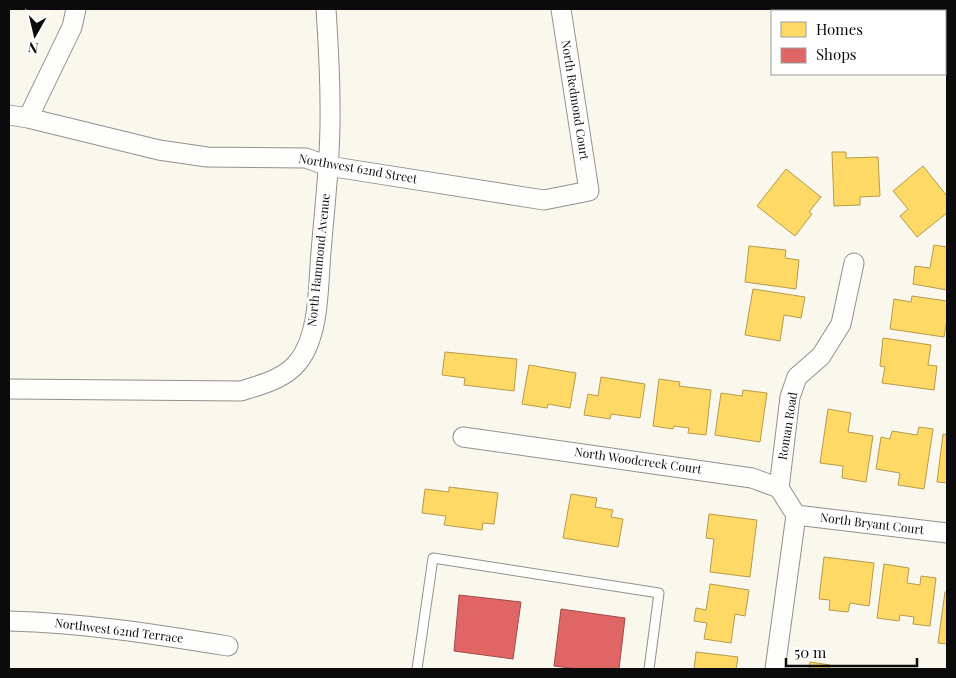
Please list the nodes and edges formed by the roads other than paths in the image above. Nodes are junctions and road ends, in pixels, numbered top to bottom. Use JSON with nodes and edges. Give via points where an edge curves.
{"nodes":[{"id":1,"x":76,"y":9,"type":"edge"},
{"id":2,"x":326,"y":9,"type":"edge"},
{"id":3,"x":562,"y":9,"type":"edge"},
{"id":4,"x":9,"y":115,"type":"edge"},
{"id":5,"x":28,"y":118,"type":"junction"},
{"id":6,"x":328,"y":166,"type":"junction"},
{"id":7,"x":589,"y":191,"type":"joint"},
{"id":8,"x":854,"y":263,"type":"dead end"},
{"id":9,"x":9,"y":389,"type":"edge"},
{"id":10,"x":463,"y":437,"type":"dead end"},
{"id":11,"x":779,"y":488,"type":"junction"},
{"id":12,"x":796,"y":515,"type":"junction"},
{"id":13,"x":947,"y":533,"type":"edge"},
{"id":14,"x":9,"y":621,"type":"edge"},
{"id":15,"x":228,"y":646,"type":"dead end"},
{"id":16,"x":418,"y":669,"type":"edge"},
{"id":17,"x":649,"y":669,"type":"edge"},
{"id":18,"x":774,"y":669,"type":"edge"}],
"edges":[{"from":1,"to":5,"type":"street","via":[[72,27]]},
{"from":2,"to":6,"type":"street","name":"North Hammond Avenue","via":[[330,105]]},
{"from":3,"to":7,"type":"street","name":"North Redmond Court"},
{"from":4,"to":5,"type":"street","name":"Northwest 62nd Street"},
{"from":5,"to":6,"type":"street","name":"Northwest 62nd Street","via":[[159,150],[207,157],[306,158]]},
{"from":6,"to":7,"type":"street","name":"Northwest 62nd Street","via":[[544,200]]},
{"from":6,"to":9,"type":"street","name":"North Hammond Avenue","via":[[313,327],[298,362],[285,373],[241,391]]},
{"from":8,"to":11,"type":"street","name":"Roman Road","via":[[842,324],[821,356],[797,377],[790,397]]},
{"from":10,"to":11,"type":"street","name":"North Woodcreek Court","via":[[752,478]]},
{"from":11,"to":12,"type":"street"},
{"from":12,"to":13,"type":"street","name":"North Bryant Court"},
{"from":12,"to":18,"type":"street"},
{"from":14,"to":15,"type":"street","name":"Northwest 62nd Terrace","via":[[57,622]]},
{"from":16,"to":17,"type":"lane","via":[[433,558],[659,593]]}]}
